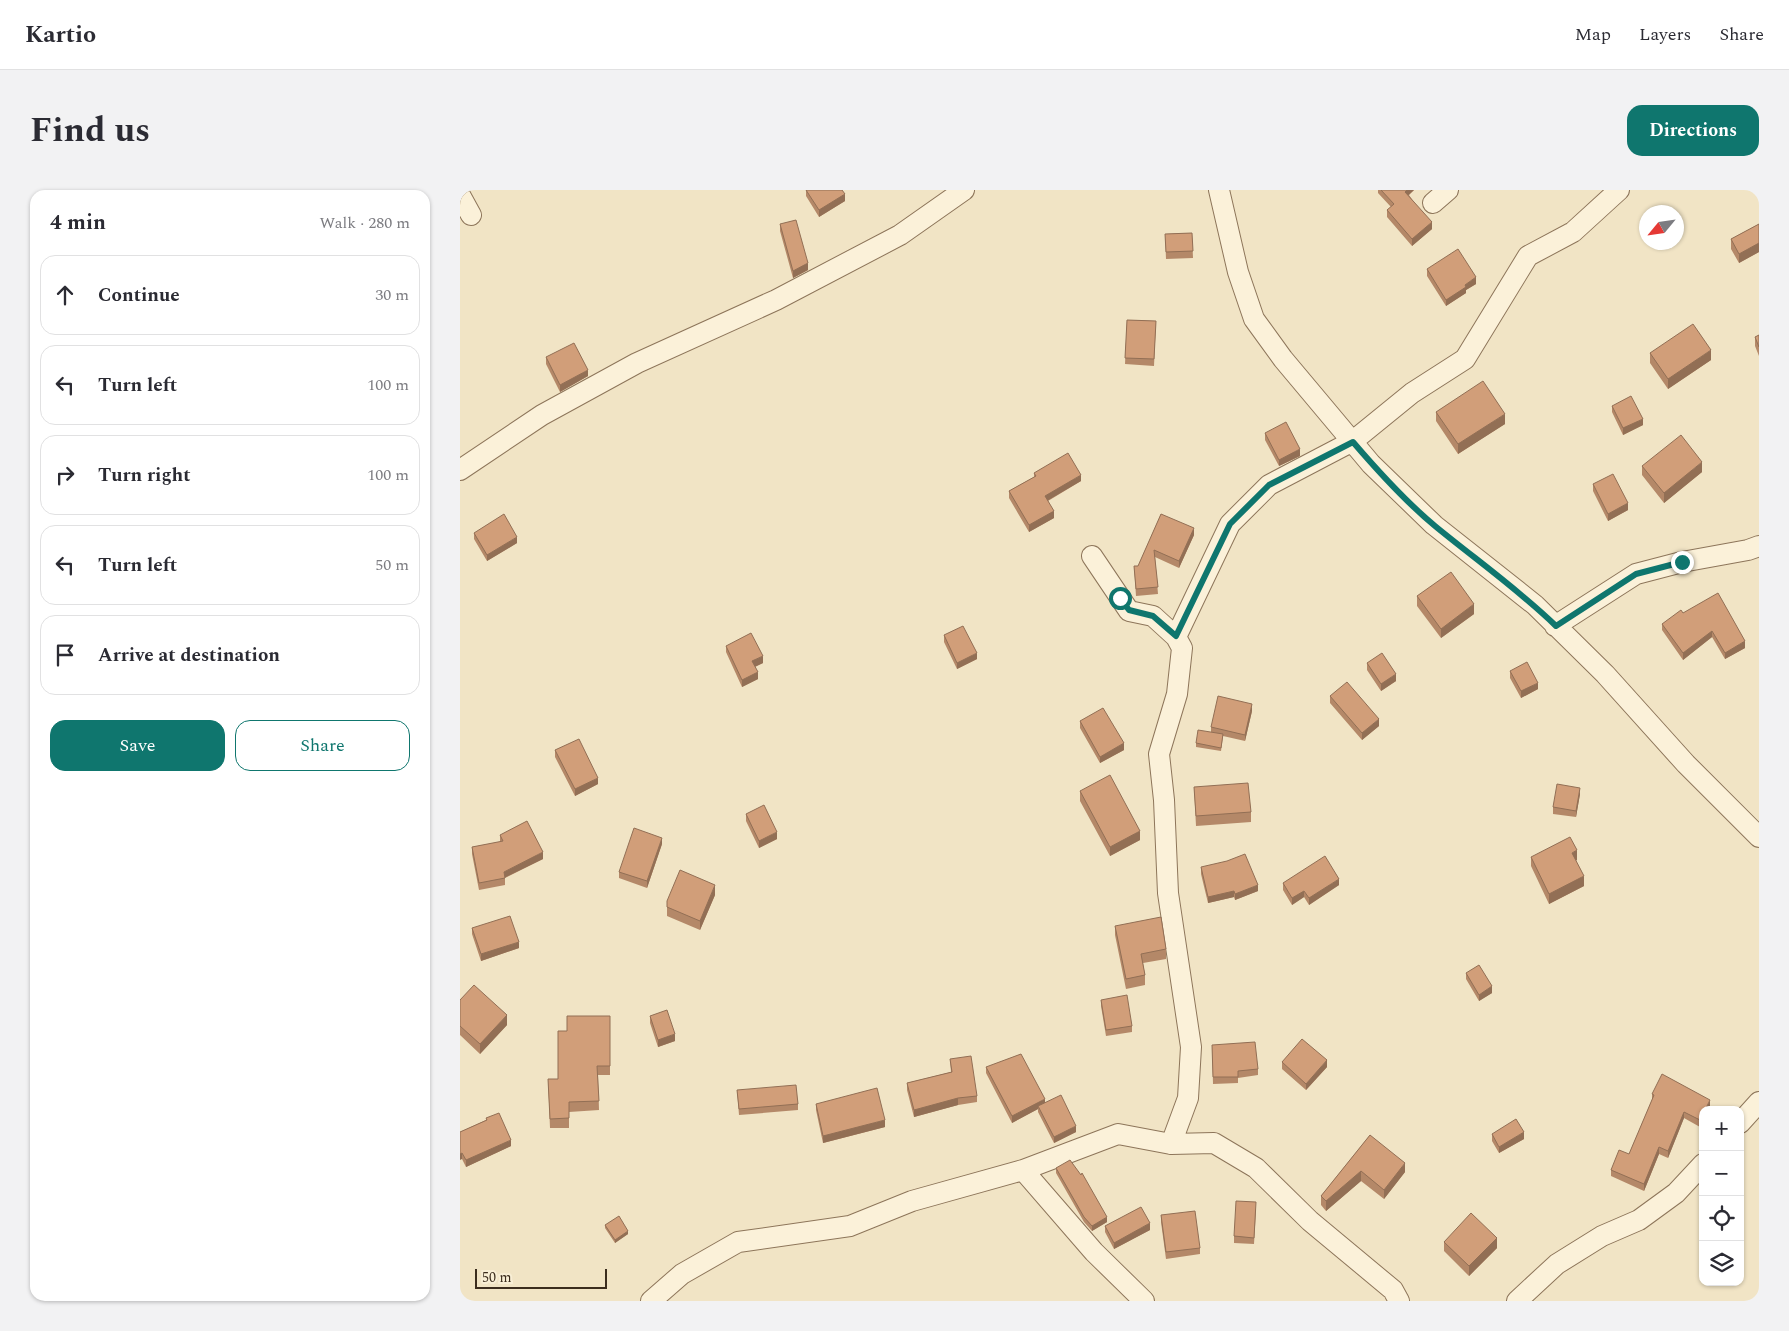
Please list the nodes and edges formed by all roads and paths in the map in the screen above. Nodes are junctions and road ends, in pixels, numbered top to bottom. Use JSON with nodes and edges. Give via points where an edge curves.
{"nodes":[{"id":1,"x":964,"y":190,"type":"edge"},
{"id":2,"x":1219,"y":190,"type":"edge"},
{"id":3,"x":1448,"y":190,"type":"edge"},
{"id":4,"x":1619,"y":190,"type":"edge"},
{"id":5,"x":460,"y":195,"type":"edge"},
{"id":6,"x":1433,"y":203,"type":"dead end"},
{"id":7,"x":471,"y":215,"type":"dead end"},
{"id":8,"x":1353,"y":442,"type":"junction"},
{"id":9,"x":460,"y":470,"type":"edge"},
{"id":10,"x":1759,"y":546,"type":"edge"},
{"id":11,"x":1092,"y":556,"type":"dead end"},
{"id":12,"x":1556,"y":626,"type":"junction"},
{"id":13,"x":1176,"y":636,"type":"junction"},
{"id":14,"x":1759,"y":837,"type":"edge"},
{"id":15,"x":1759,"y":1102,"type":"edge"},
{"id":16,"x":1744,"y":1119,"type":"edge"},
{"id":17,"x":1171,"y":1144,"type":"junction"},
{"id":18,"x":1699,"y":1168,"type":"edge"},
{"id":19,"x":1023,"y":1170,"type":"junction"},
{"id":20,"x":651,"y":1301,"type":"edge"},
{"id":21,"x":1144,"y":1301,"type":"edge"},
{"id":22,"x":1399,"y":1301,"type":"edge"},
{"id":23,"x":1517,"y":1301,"type":"edge"}],
"edges":[{"from":1,"to":9,"type":"street","via":[[900,235],[776,300],[638,363],[542,415]]},
{"from":2,"to":8,"type":"street","via":[[1238,272],[1254,319]]},
{"from":3,"to":6,"type":"street"},
{"from":4,"to":8,"type":"street","via":[[1573,232],[1528,256],[1465,359],[1412,393]]},
{"from":5,"to":7,"type":"street"},
{"from":8,"to":12,"type":"street","via":[[1434,525],[1535,605]]},
{"from":8,"to":13,"type":"street","via":[[1269,485],[1230,524]]},
{"from":10,"to":12,"type":"street","via":[[1636,574]]},
{"from":11,"to":13,"type":"street","via":[[1129,610],[1153,616]]},
{"from":12,"to":14,"type":"street"},
{"from":13,"to":17,"type":"street","via":[[1182,648],[1177,694],[1158,754],[1164,800],[1168,893],[1191,1047],[1188,1098]]},
{"from":15,"to":16,"type":"street"},
{"from":17,"to":19,"type":"street","via":[[1118,1134]]},
{"from":17,"to":22,"type":"street","via":[[1214,1143],[1256,1168],[1310,1221],[1393,1290]]},
{"from":18,"to":23,"type":"street","via":[[1676,1193],[1639,1220],[1602,1236],[1557,1264]]},
{"from":19,"to":20,"type":"street","via":[[912,1201],[850,1226],[738,1242],[682,1274]]},
{"from":19,"to":21,"type":"street","via":[[1094,1252]]}]}
